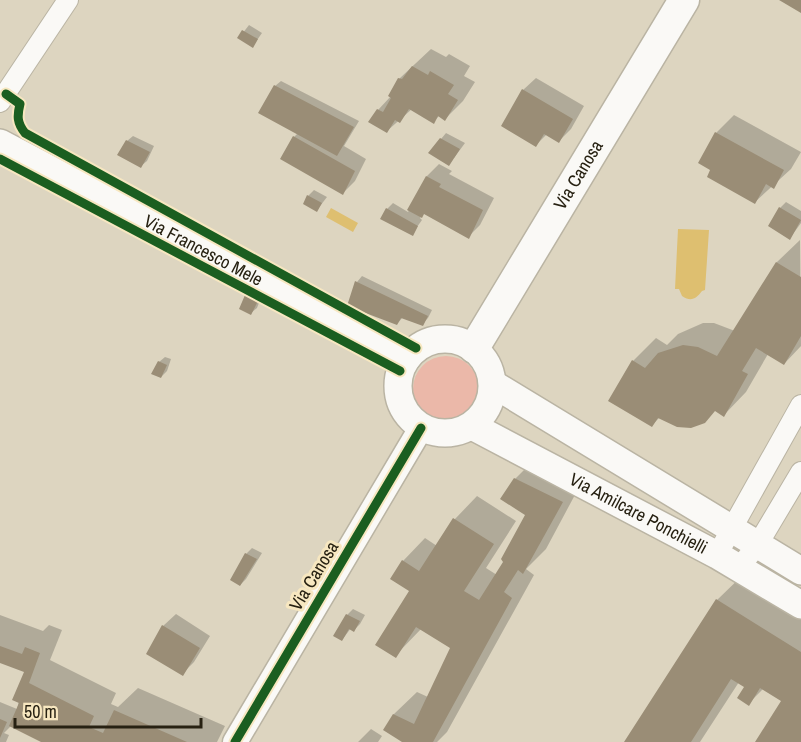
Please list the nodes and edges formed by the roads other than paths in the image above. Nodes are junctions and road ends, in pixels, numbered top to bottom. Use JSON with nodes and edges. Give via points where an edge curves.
{"nodes":[{"id":1,"x":68,"y":0,"type":"edge"},
{"id":2,"x":684,"y":0,"type":"edge"},
{"id":3,"x":0,"y":102,"type":"edge"},
{"id":4,"x":0,"y":143,"type":"edge"},
{"id":5,"x":474,"y":348,"type":"junction"},
{"id":6,"x":407,"y":358,"type":"junction"},
{"id":7,"x":493,"y":384,"type":"junction"},
{"id":8,"x":801,"y":405,"type":"edge"},
{"id":9,"x":472,"y":426,"type":"junction"},
{"id":10,"x":422,"y":428,"type":"junction"},
{"id":11,"x":801,"y":472,"type":"edge"},
{"id":12,"x":732,"y":529,"type":"junction"},
{"id":13,"x":758,"y":544,"type":"junction"},
{"id":14,"x":728,"y":561,"type":"junction"},
{"id":15,"x":801,"y":571,"type":"edge"},
{"id":16,"x":801,"y":605,"type":"edge"},
{"id":17,"x":235,"y":742,"type":"edge"}],
"edges":[{"from":1,"to":3,"type":"street"},
{"from":2,"to":5,"type":"main road","name":"Via Canosa"},
{"from":4,"to":6,"type":"main road","name":"Via Francesco Mele"},
{"from":5,"to":6,"type":"main road","via":[[460,341],[430,341]]},
{"from":5,"to":7,"type":"main road","via":[[484,358]]},
{"from":6,"to":10,"type":"main road","via":[[400,371],[400,403]]},
{"from":7,"to":9,"type":"main road","via":[[491,400]]},
{"from":7,"to":12,"type":"main road","name":"Via Amilcare Ponchielli"},
{"from":8,"to":12,"type":"street"},
{"from":9,"to":10,"type":"main road","via":[[447,434]]},
{"from":9,"to":14,"type":"main road","name":"Via Amilcare Ponchielli"},
{"from":10,"to":17,"type":"street","name":"Via Canosa"},
{"from":11,"to":13,"type":"street"},
{"from":12,"to":13,"type":"main road","name":"Via Amilcare Ponchielli"},
{"from":12,"to":14,"type":"street"},
{"from":13,"to":14,"type":"street"},
{"from":13,"to":15,"type":"main road","name":"Via Amilcare Ponchielli"},
{"from":14,"to":16,"type":"main road","name":"Via Amilcare Ponchielli"}]}
